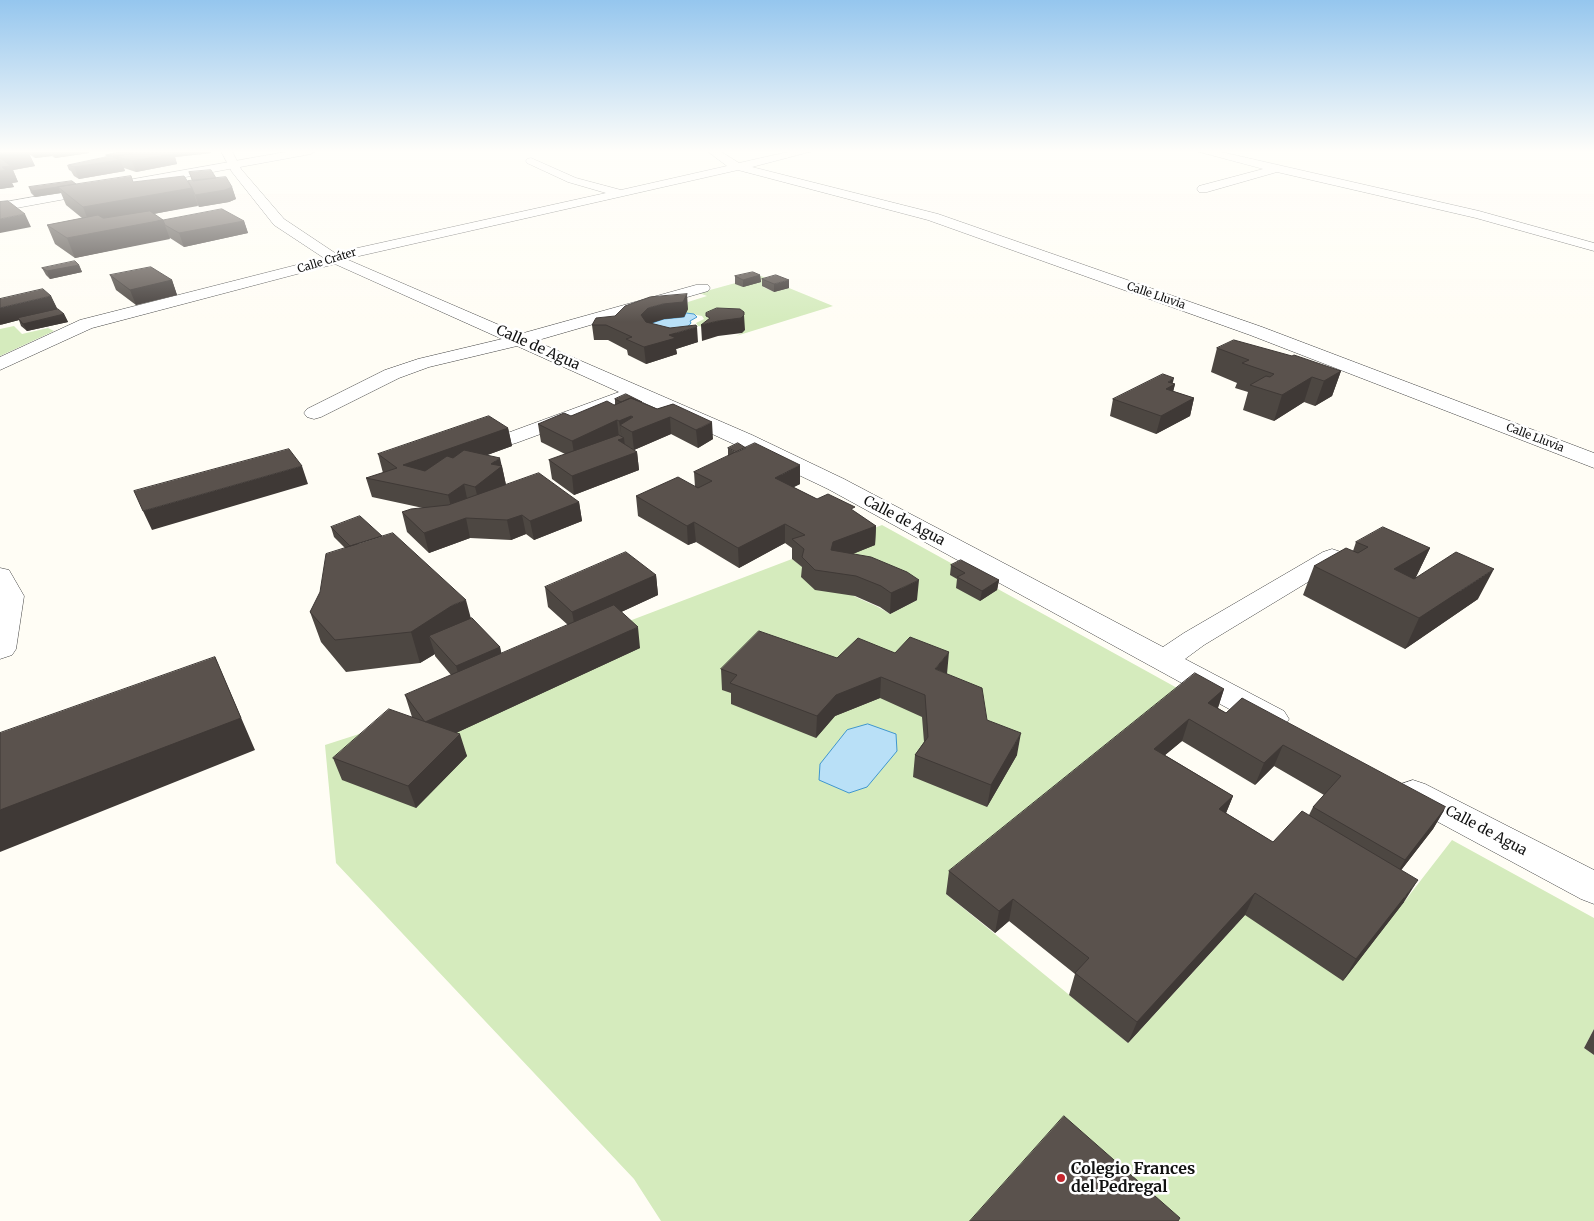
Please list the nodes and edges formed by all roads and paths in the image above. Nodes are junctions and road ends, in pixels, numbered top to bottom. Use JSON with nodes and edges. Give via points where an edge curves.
{"nodes":[{"id":1,"x":268,"y":208,"type":"edge"},
{"id":2,"x":555,"y":208,"type":"edge"},
{"id":3,"x":898,"y":208,"type":"edge"},
{"id":4,"x":1446,"y":208,"type":"edge"},
{"id":5,"x":1594,"y":247,"type":"edge"},
{"id":6,"x":335,"y":259,"type":"junction"},
{"id":7,"x":702,"y":288,"type":"dead end"},
{"id":8,"x":519,"y":340,"type":"junction"},
{"id":9,"x":0,"y":364,"type":"edge"},
{"id":10,"x":638,"y":392,"type":"junction"},
{"id":11,"x":314,"y":413,"type":"dead end"},
{"id":12,"x":509,"y":439,"type":"dead end"},
{"id":13,"x":1594,"y":461,"type":"edge"},
{"id":14,"x":1332,"y":557,"type":"edge"},
{"id":15,"x":0,"y":576,"type":"edge"},
{"id":16,"x":0,"y":650,"type":"edge"},
{"id":17,"x":1163,"y":661,"type":"junction"},
{"id":18,"x":1295,"y":731,"type":"edge"},
{"id":19,"x":1392,"y":782,"type":"edge"},
{"id":20,"x":1594,"y":888,"type":"edge"}],
"edges":[{"from":1,"to":6,"type":"street","name":"Calle de Agua","via":[[279,222]]},
{"from":2,"to":6,"type":"street","name":"Calle Cráter","via":[[344,254]]},
{"from":3,"to":13,"type":"street","name":"Calle Lluvia","via":[[933,217],[1256,330]]},
{"from":4,"to":5,"type":"street"},
{"from":6,"to":8,"type":"street","name":"Calle de Agua"},
{"from":6,"to":9,"type":"street","name":"Calle Cráter","via":[[86,324]]},
{"from":7,"to":8,"type":"street"},
{"from":8,"to":10,"type":"street","name":"Calle de Agua"},
{"from":8,"to":11,"type":"street","via":[[408,368]]},
{"from":10,"to":12,"type":"street"},
{"from":10,"to":17,"type":"street","name":"Calle de Agua","via":[[836,484]]},
{"from":14,"to":17,"type":"street"},
{"from":15,"to":16,"type":"street","via":[[11,596]]},
{"from":17,"to":18,"type":"street","name":"Calle de Agua"},
{"from":19,"to":20,"type":"street","name":"Calle de Agua"}]}
